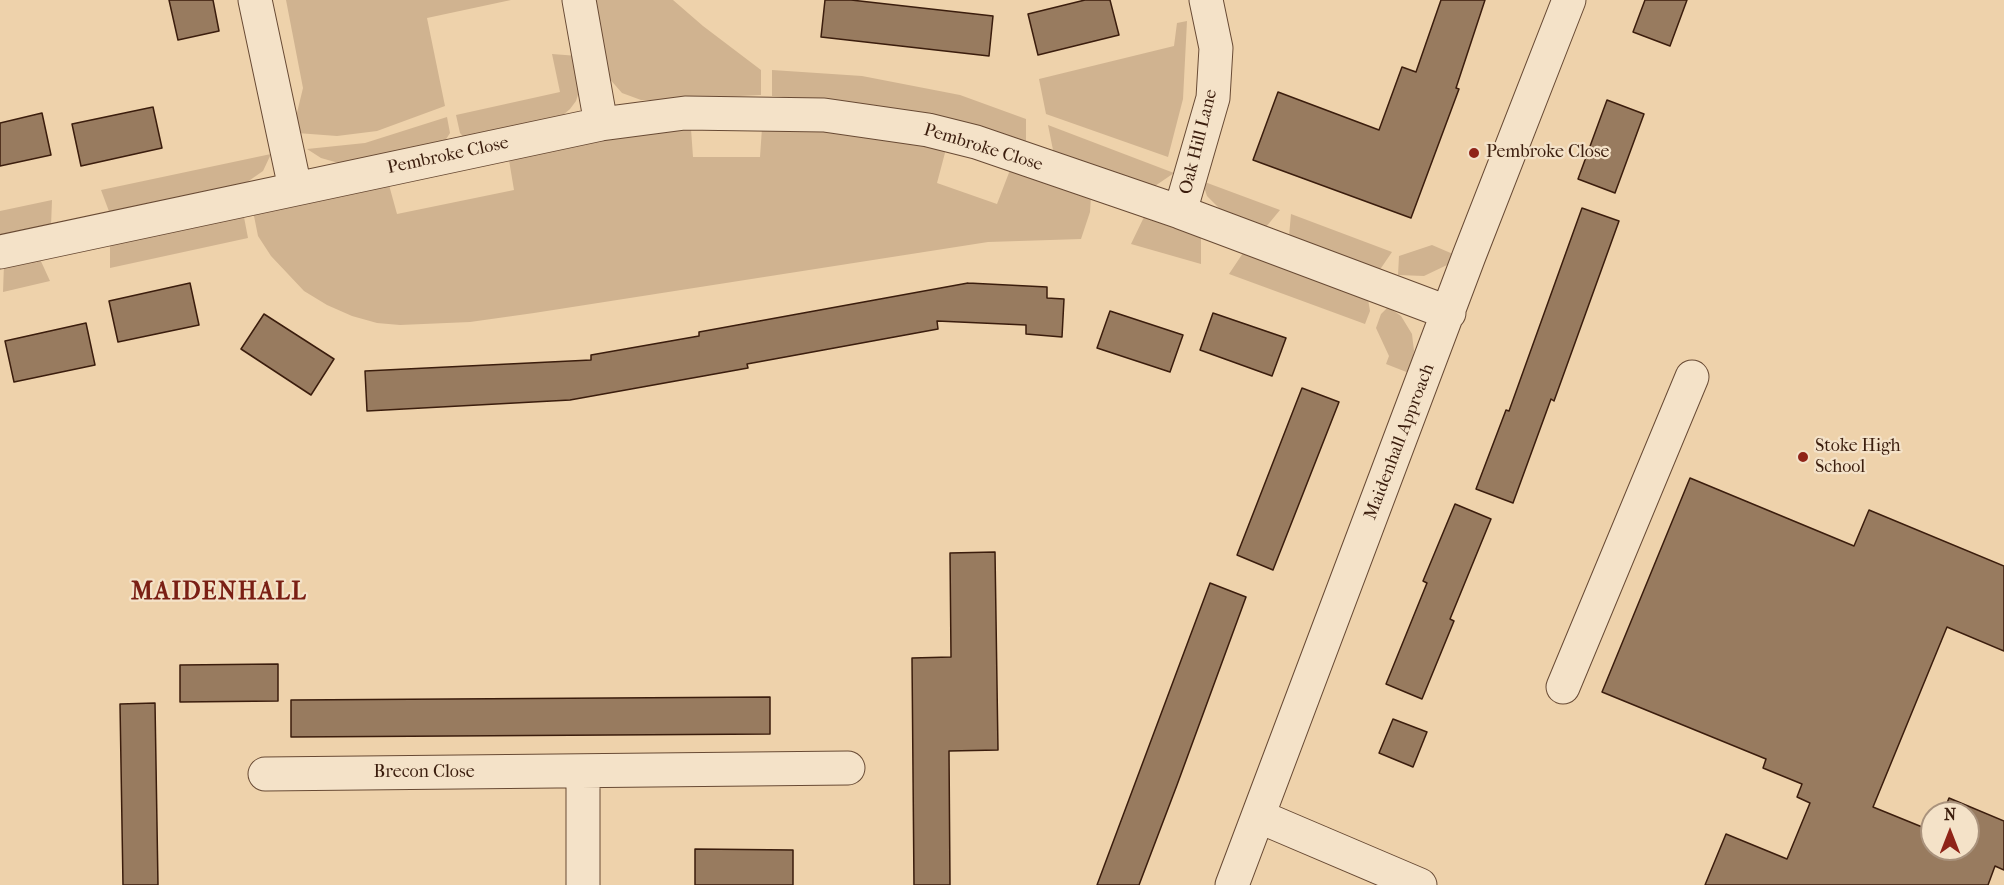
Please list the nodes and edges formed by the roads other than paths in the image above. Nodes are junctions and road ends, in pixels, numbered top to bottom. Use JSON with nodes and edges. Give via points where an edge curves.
{"nodes":[{"id":1,"x":255,"y":0,"type":"edge"},
{"id":2,"x":579,"y":0,"type":"edge"},
{"id":3,"x":1206,"y":0,"type":"edge"},
{"id":4,"x":1569,"y":0,"type":"edge"},
{"id":5,"x":601,"y":124,"type":"junction"},
{"id":6,"x":295,"y":188,"type":"junction"},
{"id":7,"x":1180,"y":212,"type":"junction"},
{"id":8,"x":0,"y":252,"type":"edge"},
{"id":9,"x":1449,"y":313,"type":"junction"},
{"id":10,"x":1692,"y":377,"type":"dead end"},
{"id":11,"x":1563,"y":687,"type":"dead end"},
{"id":12,"x":848,"y":768,"type":"dead end"},
{"id":13,"x":582,"y":771,"type":"junction"},
{"id":14,"x":265,"y":774,"type":"dead end"},
{"id":15,"x":1258,"y":816,"type":"junction"},
{"id":16,"x":583,"y":885,"type":"edge"},
{"id":17,"x":1232,"y":885,"type":"edge"},
{"id":18,"x":1420,"y":885,"type":"edge"}],
"edges":[{"from":1,"to":6,"type":"street"},
{"from":2,"to":5,"type":"street"},
{"from":3,"to":7,"type":"street","name":"Oak Hill Lane","via":[[1216,48],[1213,98]]},
{"from":4,"to":9,"type":"street","name":"Maidenhall Approach"},
{"from":5,"to":6,"type":"street","name":"Pembroke Close"},
{"from":5,"to":7,"type":"street","name":"Pembroke Close","via":[[685,113],[728,112],[864,119],[976,142]]},
{"from":6,"to":8,"type":"street","name":"Pembroke Close"},
{"from":7,"to":9,"type":"street","name":"Pembroke Close"},
{"from":9,"to":15,"type":"street","name":"Maidenhall Approach"},
{"from":10,"to":11,"type":"street"},
{"from":12,"to":13,"type":"street","name":"Brecon Close"},
{"from":13,"to":14,"type":"street","name":"Brecon Close"},
{"from":13,"to":16,"type":"street"},
{"from":15,"to":17,"type":"street","name":"Maidenhall Approach"},
{"from":15,"to":18,"type":"street"}]}
